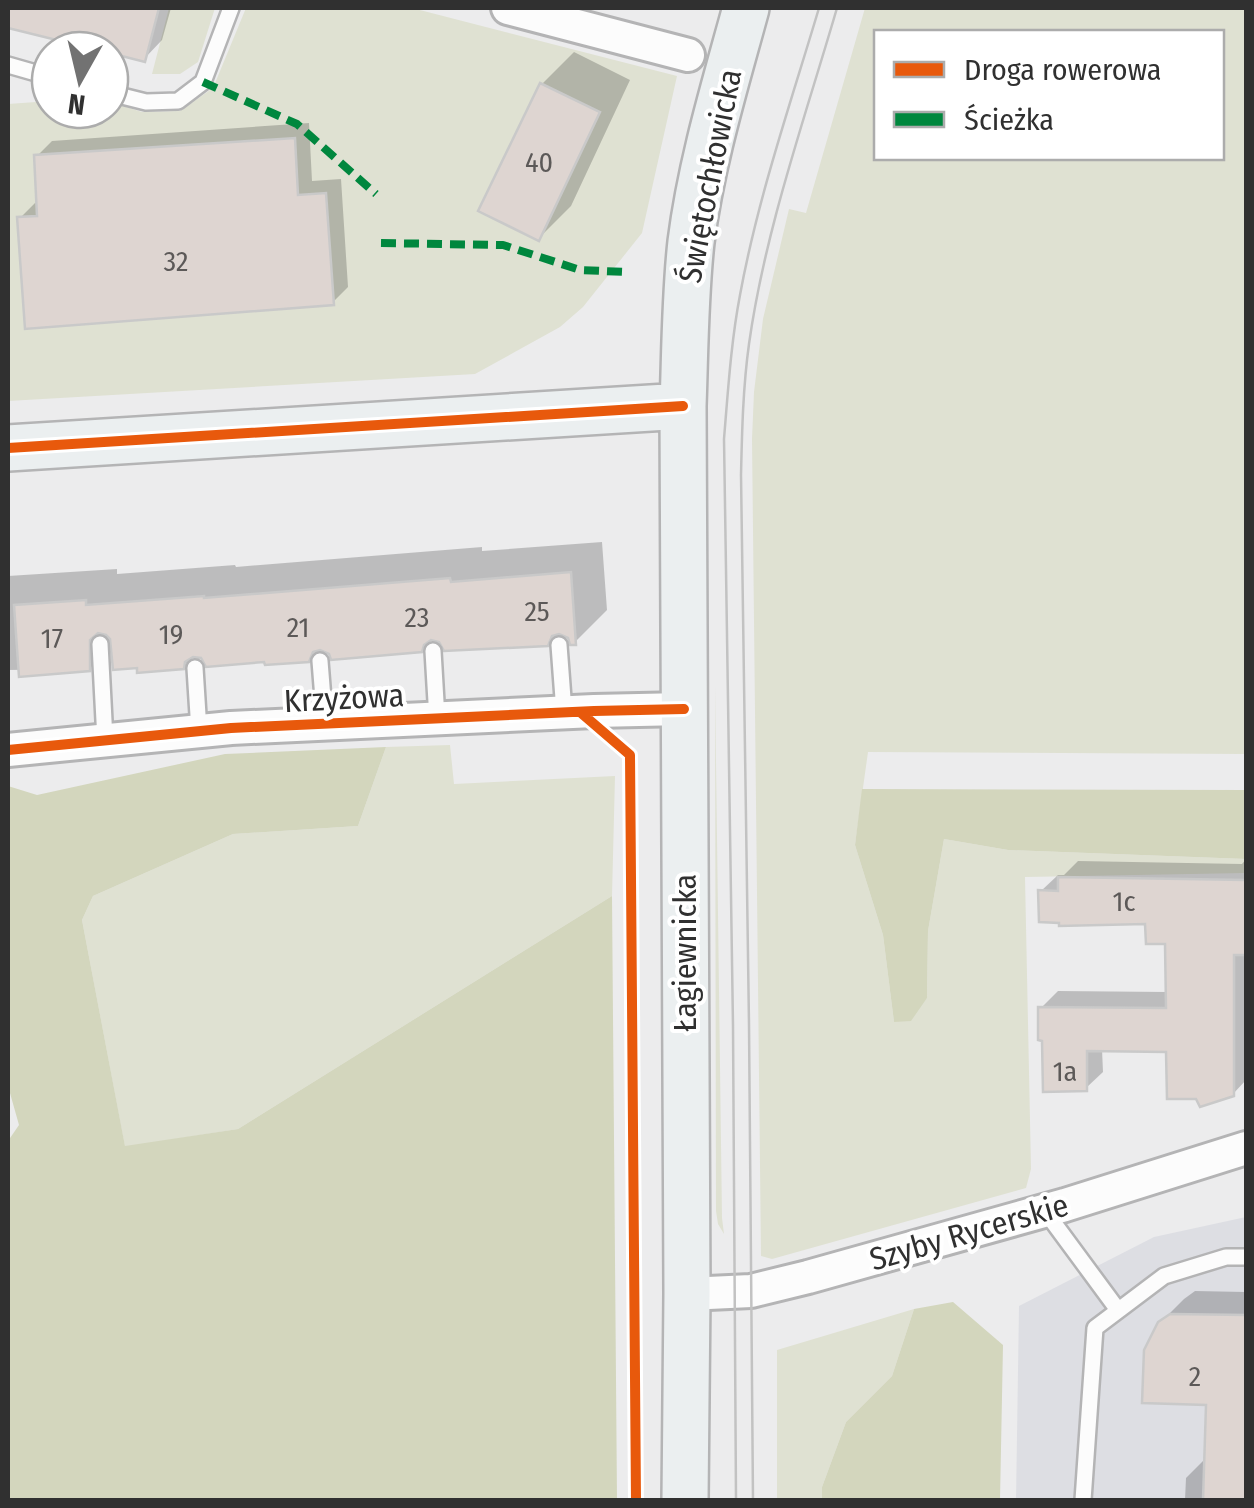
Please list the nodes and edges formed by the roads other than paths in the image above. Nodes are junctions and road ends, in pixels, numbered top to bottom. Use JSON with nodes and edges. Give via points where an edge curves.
{"nodes":[{"id":1,"x":231,"y":8,"type":"edge"},
{"id":2,"x":508,"y":8,"type":"edge"},
{"id":3,"x":746,"y":8,"type":"edge"},
{"id":4,"x":688,"y":55,"type":"dead end"},
{"id":5,"x":130,"y":98,"type":"edge"},
{"id":6,"x":683,"y":406,"type":"junction"},
{"id":7,"x":8,"y":448,"type":"edge"},
{"id":8,"x":100,"y":644,"type":"dead end"},
{"id":9,"x":559,"y":645,"type":"dead end"},
{"id":10,"x":433,"y":651,"type":"dead end"},
{"id":11,"x":320,"y":661,"type":"dead end"},
{"id":12,"x":196,"y":668,"type":"dead end"},
{"id":13,"x":684,"y":710,"type":"junction"},
{"id":14,"x":564,"y":712,"type":"junction"},
{"id":15,"x":436,"y":718,"type":"junction"},
{"id":16,"x":325,"y":724,"type":"junction"},
{"id":17,"x":199,"y":731,"type":"junction"},
{"id":18,"x":105,"y":740,"type":"junction"},
{"id":19,"x":8,"y":750,"type":"edge"},
{"id":20,"x":1246,"y":1148,"type":"edge"},
{"id":21,"x":1045,"y":1210,"type":"junction"},
{"id":22,"x":1246,"y":1258,"type":"edge"},
{"id":23,"x":687,"y":1294,"type":"junction"},
{"id":24,"x":1118,"y":1310,"type":"junction"},
{"id":25,"x":685,"y":1500,"type":"edge"},
{"id":26,"x":1083,"y":1500,"type":"edge"}],
"edges":[{"from":1,"to":5,"type":"lane","via":[[203,82],[178,101]]},
{"from":2,"to":4,"type":"street"},
{"from":3,"to":6,"type":"main road","name":"Świętochłowicka","via":[[691,241]]},
{"from":6,"to":7,"type":"main road"},
{"from":6,"to":13,"type":"main road","name":"Łagiewnicka"},
{"from":8,"to":18,"type":"lane"},
{"from":9,"to":14,"type":"lane"},
{"from":10,"to":15,"type":"lane"},
{"from":11,"to":16,"type":"lane"},
{"from":12,"to":17,"type":"lane"},
{"from":13,"to":14,"type":"street","name":"Krzyżowa"},
{"from":13,"to":23,"type":"main road","name":"Łagiewnicka"},
{"from":14,"to":15,"type":"street","name":"Krzyżowa"},
{"from":15,"to":16,"type":"street","name":"Krzyżowa"},
{"from":16,"to":17,"type":"street","name":"Krzyżowa"},
{"from":17,"to":18,"type":"street","name":"Krzyżowa"},
{"from":18,"to":19,"type":"street","name":"Krzyżowa"},
{"from":20,"to":21,"type":"street","name":"Szyby Rycerskie"},
{"from":21,"to":23,"type":"street","name":"Szyby Rycerskie","via":[[808,1278],[751,1291]]},
{"from":21,"to":24,"type":"lane"},
{"from":22,"to":24,"type":"lane","via":[[1226,1257],[1164,1276]]},
{"from":23,"to":25,"type":"main road","name":"Łagiewnicka"},
{"from":24,"to":26,"type":"lane","via":[[1095,1328]]}]}
